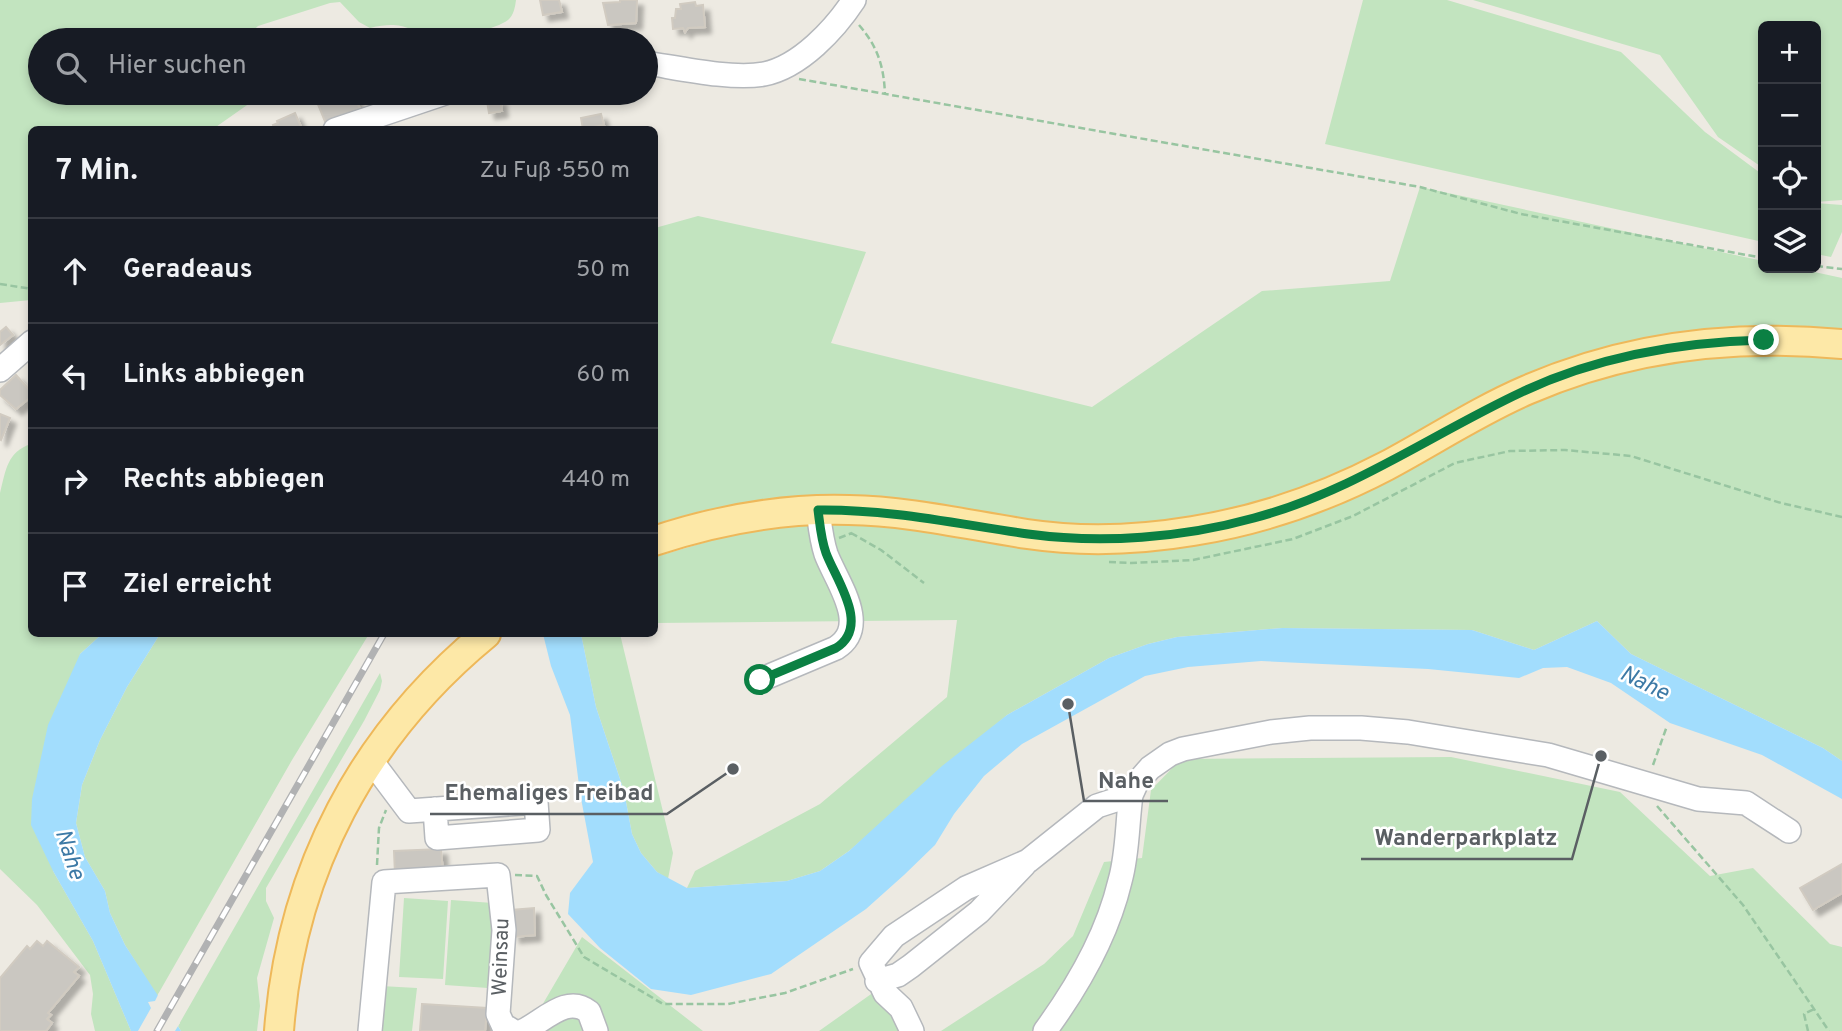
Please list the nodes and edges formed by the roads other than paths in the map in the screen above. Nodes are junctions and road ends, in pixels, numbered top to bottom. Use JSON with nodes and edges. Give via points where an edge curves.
{"nodes":[{"id":1,"x":850,"y":6,"type":"edge"},
{"id":2,"x":658,"y":65,"type":"edge"},
{"id":3,"x":409,"y":105,"type":"edge"},
{"id":4,"x":347,"y":126,"type":"edge"},
{"id":5,"x":1842,"y":344,"type":"edge"},
{"id":6,"x":28,"y":346,"type":"edge"},
{"id":7,"x":0,"y":370,"type":"edge"},
{"id":8,"x":818,"y":510,"type":"junction"},
{"id":9,"x":658,"y":540,"type":"edge"},
{"id":10,"x":476,"y":642,"type":"edge"},
{"id":11,"x":760,"y":680,"type":"dead end"},
{"id":12,"x":370,"y":759,"type":"junction"},
{"id":13,"x":1131,"y":794,"type":"junction"},
{"id":14,"x":435,"y":809,"type":"dead end"},
{"id":15,"x":1789,"y":831,"type":"dead end"},
{"id":16,"x":1028,"y":861,"type":"junction"},
{"id":17,"x":874,"y":972,"type":"junction"},
{"id":18,"x":279,"y":1031,"type":"edge"},
{"id":19,"x":370,"y":1031,"type":"edge"},
{"id":20,"x":513,"y":1031,"type":"edge"},
{"id":21,"x":523,"y":1031,"type":"edge"},
{"id":22,"x":596,"y":1031,"type":"edge"},
{"id":23,"x":912,"y":1031,"type":"edge"},
{"id":24,"x":1045,"y":1031,"type":"edge"}],
"edges":[{"from":1,"to":2,"type":"street","via":[[831,31],[801,56],[761,75]]},
{"from":3,"to":4,"type":"street"},
{"from":5,"to":8,"type":"main road","via":[[1803,340],[1705,343],[1647,351],[1585,368],[1505,400],[1322,496],[1255,518],[1191,531],[1126,538],[1062,537],[884,512]]},
{"from":6,"to":7,"type":"street"},
{"from":8,"to":9,"type":"main road","via":[[745,517]]},
{"from":8,"to":11,"type":"street","via":[[822,541],[850,609],[851,627],[836,648]]},
{"from":10,"to":12,"type":"main road","via":[[410,707]]},
{"from":12,"to":14,"type":"street","via":[[409,811]]},
{"from":12,"to":18,"type":"main road","via":[[332,826],[307,887],[290,951]]},
{"from":13,"to":15,"type":"street","via":[[1150,768],[1183,749],[1271,732],[1361,728],[1548,755],[1698,799],[1746,803]]},
{"from":13,"to":16,"type":"street","via":[[1097,806]]},
{"from":13,"to":24,"type":"street","via":[[1126,852],[1112,909],[1088,964]]},
{"from":16,"to":17,"type":"street","via":[[966,888],[894,936]]},
{"from":16,"to":17,"type":"street","via":[[979,912],[911,966],[898,975]]},
{"from":17,"to":23,"type":"street"},
{"from":19,"to":20,"type":"street","name":"Weinsau","via":[[384,882],[498,875],[504,948],[498,1014],[503,1025]]},
{"from":21,"to":22,"type":"street","via":[[574,1005],[589,1012]]}]}
